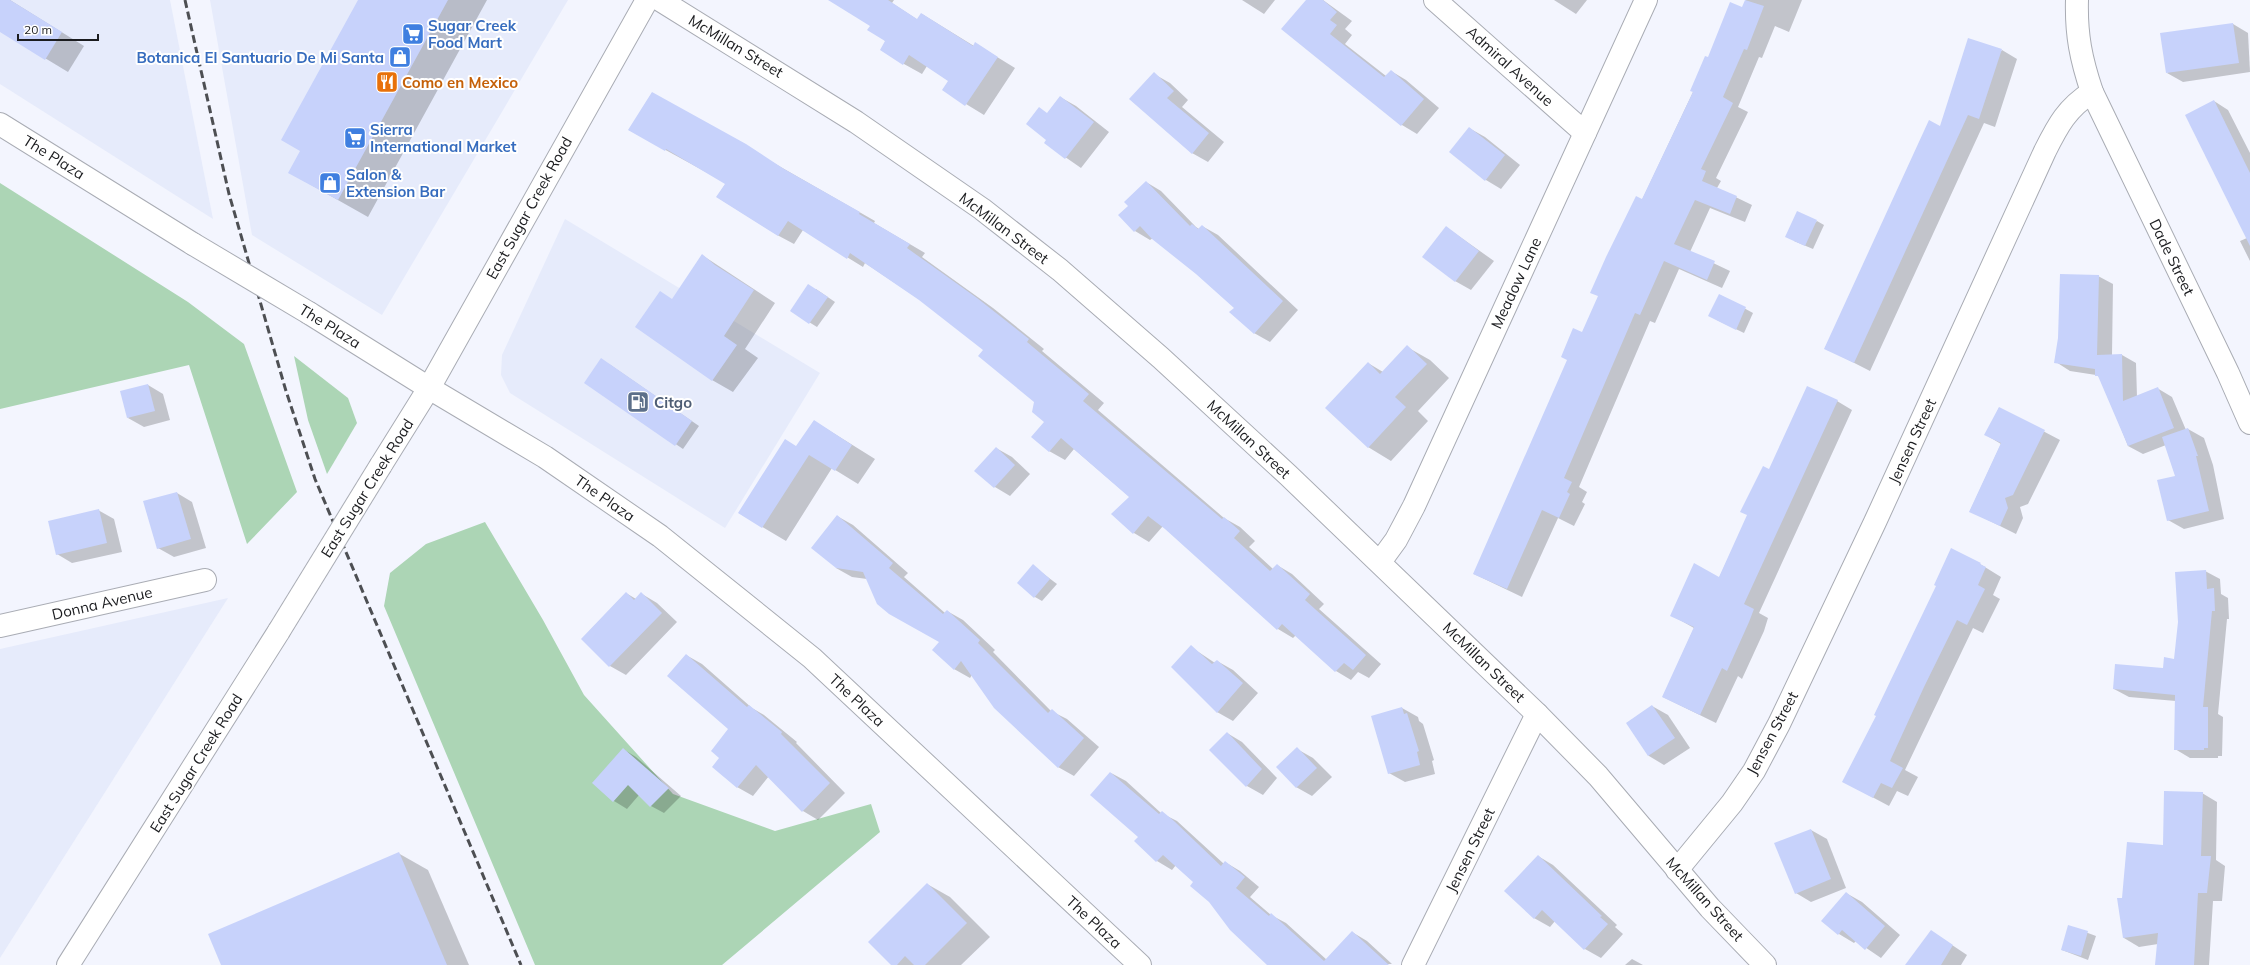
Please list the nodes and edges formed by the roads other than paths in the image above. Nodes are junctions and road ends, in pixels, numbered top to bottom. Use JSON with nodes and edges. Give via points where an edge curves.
{"nodes":[{"id":1,"x":647,"y":0,"type":"edge"},
{"id":2,"x":660,"y":0,"type":"edge"},
{"id":3,"x":1435,"y":0,"type":"edge"},
{"id":4,"x":1646,"y":0,"type":"edge"},
{"id":5,"x":2078,"y":0,"type":"edge"},
{"id":6,"x":2092,"y":92,"type":"junction"},
{"id":7,"x":0,"y":124,"type":"edge"},
{"id":8,"x":1586,"y":133,"type":"junction"},
{"id":9,"x":429,"y":388,"type":"junction"},
{"id":10,"x":2250,"y":423,"type":"edge"},
{"id":11,"x":1380,"y":562,"type":"junction"},
{"id":12,"x":205,"y":580,"type":"dead end"},
{"id":13,"x":0,"y":626,"type":"edge"},
{"id":14,"x":1537,"y":714,"type":"junction"},
{"id":15,"x":1678,"y":870,"type":"junction"},
{"id":16,"x":68,"y":965,"type":"edge"},
{"id":17,"x":1140,"y":965,"type":"edge"},
{"id":18,"x":1413,"y":965,"type":"edge"},
{"id":19,"x":1765,"y":965,"type":"edge"}],
"edges":[{"from":1,"to":9,"type":"street","name":"East Sugar Creek Road"},
{"from":2,"to":11,"type":"street","name":"McMillan Street","via":[[856,122],[995,218],[1060,270],[1161,358]]},
{"from":3,"to":8,"type":"street","name":"Admiral Avenue"},
{"from":4,"to":8,"type":"street","name":"Meadow Lane"},
{"from":5,"to":6,"type":"street","via":[[2077,39]]},
{"from":6,"to":10,"type":"street","name":"Dade Street"},
{"from":6,"to":15,"type":"street","name":"Jensen Street","via":[[2076,102],[2059,123],[2045,151],[1875,522],[1754,771],[1732,803]]},
{"from":7,"to":9,"type":"street","name":"The Plaza","bridge":true},
{"from":8,"to":11,"type":"street","name":"Meadow Lane","via":[[1414,506],[1396,540]]},
{"from":9,"to":16,"type":"street","name":"East Sugar Creek Road","bridge":true},
{"from":9,"to":17,"type":"street","name":"The Plaza","via":[[552,461],[660,536],[754,610],[818,664]]},
{"from":11,"to":14,"type":"street","name":"McMillan Street"},
{"from":12,"to":13,"type":"street","name":"Donna Avenue"},
{"from":14,"to":15,"type":"street","name":"McMillan Street","via":[[1598,776]]},
{"from":14,"to":18,"type":"street","name":"Jensen Street"},
{"from":15,"to":19,"type":"street","name":"McMillan Street","via":[[1710,908]]}]}
